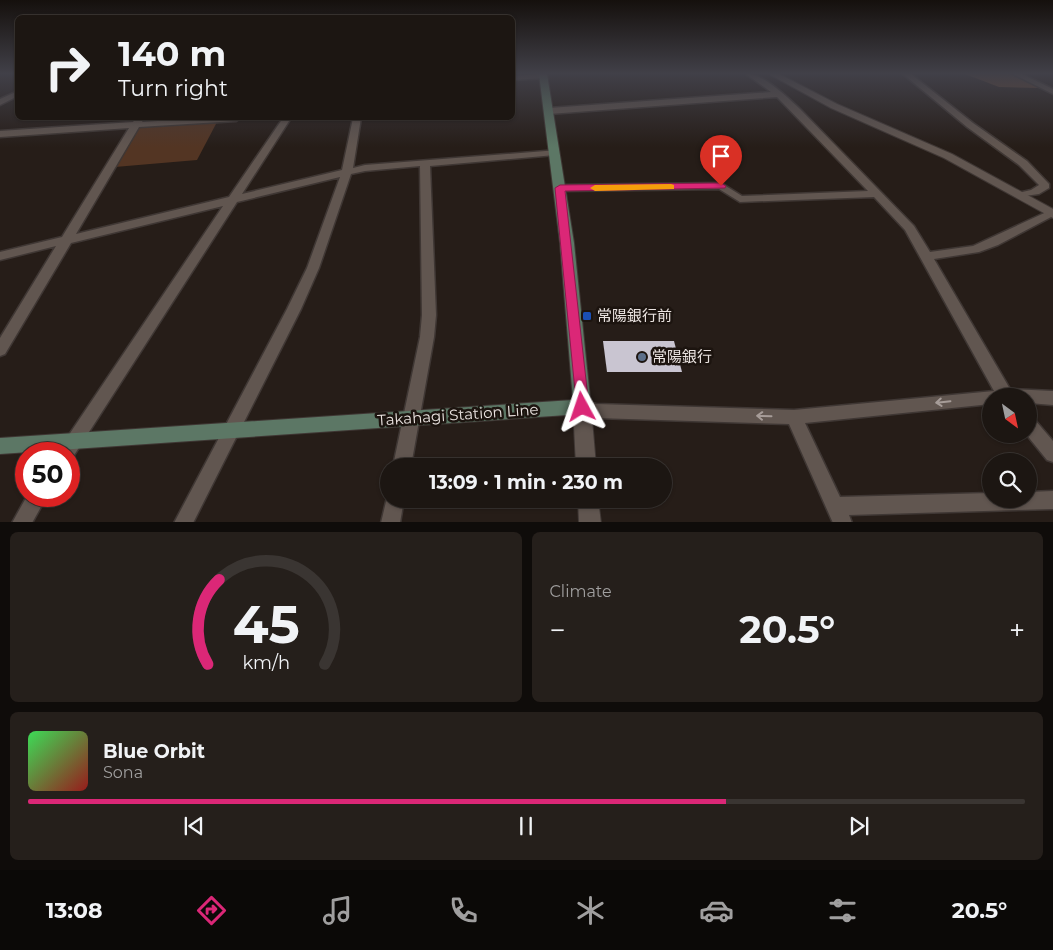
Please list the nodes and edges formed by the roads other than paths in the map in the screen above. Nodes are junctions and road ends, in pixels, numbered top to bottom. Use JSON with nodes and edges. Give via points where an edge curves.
{"nodes":[{"id":1,"x":547,"y":98,"type":"edge"},
{"id":2,"x":720,"y":98,"type":"edge"},
{"id":3,"x":783,"y":98,"type":"edge"},
{"id":4,"x":819,"y":98,"type":"edge"},
{"id":5,"x":937,"y":98,"type":"edge"},
{"id":6,"x":549,"y":111,"type":"junction"},
{"id":7,"x":138,"y":120,"type":"edge"},
{"id":8,"x":286,"y":120,"type":"edge"},
{"id":9,"x":357,"y":120,"type":"edge"},
{"id":10,"x":0,"y":134,"type":"edge"},
{"id":11,"x":555,"y":152,"type":"junction"},
{"id":12,"x":425,"y":163,"type":"junction"},
{"id":13,"x":347,"y":172,"type":"junction"},
{"id":14,"x":560,"y":188,"type":"junction"},
{"id":15,"x":876,"y":194,"type":"junction"},
{"id":16,"x":1022,"y":195,"type":"junction"},
{"id":17,"x":231,"y":200,"type":"junction"},
{"id":18,"x":1052,"y":213,"type":"edge"},
{"id":19,"x":64,"y":241,"type":"junction"},
{"id":20,"x":0,"y":256,"type":"edge"},
{"id":21,"x":925,"y":258,"type":"junction"},
{"id":22,"x":0,"y":350,"type":"edge"},
{"id":23,"x":995,"y":388,"type":"edge"},
{"id":24,"x":1038,"y":397,"type":"edge"},
{"id":25,"x":982,"y":398,"type":"edge"},
{"id":26,"x":1053,"y":398,"type":"edge"},
{"id":27,"x":582,"y":407,"type":"junction"},
{"id":28,"x":794,"y":417,"type":"junction"},
{"id":29,"x":412,"y":419,"type":"junction"},
{"id":30,"x":232,"y":431,"type":"junction"},
{"id":31,"x":1038,"y":436,"type":"edge"},
{"id":32,"x":72,"y":442,"type":"edge"},
{"id":33,"x":0,"y":446,"type":"edge"},
{"id":34,"x":15,"y":446,"type":"edge"},
{"id":35,"x":80,"y":446,"type":"edge"},
{"id":36,"x":1053,"y":454,"type":"edge"},
{"id":37,"x":404,"y":458,"type":"edge"},
{"id":38,"x":585,"y":458,"type":"edge"},
{"id":39,"x":1053,"y":500,"type":"edge"},
{"id":40,"x":31,"y":507,"type":"edge"},
{"id":41,"x":393,"y":508,"type":"edge"},
{"id":42,"x":589,"y":508,"type":"edge"},
{"id":43,"x":840,"y":514,"type":"edge"},
{"id":44,"x":21,"y":522,"type":"edge"},
{"id":45,"x":183,"y":522,"type":"edge"},
{"id":46,"x":390,"y":522,"type":"edge"},
{"id":47,"x":590,"y":522,"type":"edge"}],
"edges":[{"from":1,"to":6,"type":"main road"},
{"from":2,"to":6,"type":"street"},
{"from":3,"to":15,"type":"street"},
{"from":4,"to":16,"type":"street","via":[[948,156]]},
{"from":5,"to":16,"type":"street","via":[[1023,163],[1045,186]]},
{"from":6,"to":11,"type":"main road"},
{"from":7,"to":10,"type":"street"},
{"from":7,"to":19,"type":"street"},
{"from":8,"to":17,"type":"street"},
{"from":9,"to":13,"type":"street"},
{"from":11,"to":12,"type":"street"},
{"from":11,"to":14,"type":"main road"},
{"from":12,"to":13,"type":"street"},
{"from":12,"to":29,"type":"street","via":[[429,315]]},
{"from":13,"to":17,"type":"street"},
{"from":13,"to":30,"type":"street","via":[[313,268]]},
{"from":14,"to":15,"type":"street","via":[[721,186],[740,199]]},
{"from":14,"to":27,"type":"main road"},
{"from":15,"to":21,"type":"street","via":[[910,228]]},
{"from":16,"to":18,"type":"street"},
{"from":17,"to":19,"type":"street"},
{"from":17,"to":32,"type":"street"},
{"from":18,"to":21,"type":"street","via":[[988,244]]},
{"from":19,"to":20,"type":"street"},
{"from":19,"to":22,"type":"street"},
{"from":21,"to":23,"type":"street"},
{"from":24,"to":26,"type":"street"},
{"from":25,"to":28,"type":"street","one_way":true},
{"from":28,"to":27,"type":"street","one_way":true},
{"from":27,"to":29,"type":"main road","name":"Takahagi Station Line"},
{"from":27,"to":38,"type":"street"},
{"from":28,"to":43,"type":"street"},
{"from":29,"to":30,"type":"main road","name":"Takahagi Station Line"},
{"from":29,"to":37,"type":"street"},
{"from":30,"to":35,"type":"main road","name":"Takahagi Station Line"},
{"from":30,"to":45,"type":"street"},
{"from":31,"to":36,"type":"street"},
{"from":33,"to":34,"type":"main road","name":"Takahagi Station Line"},
{"from":39,"to":43,"type":"street"},
{"from":40,"to":44,"type":"street"},
{"from":41,"to":46,"type":"street"},
{"from":42,"to":47,"type":"street"}]}
